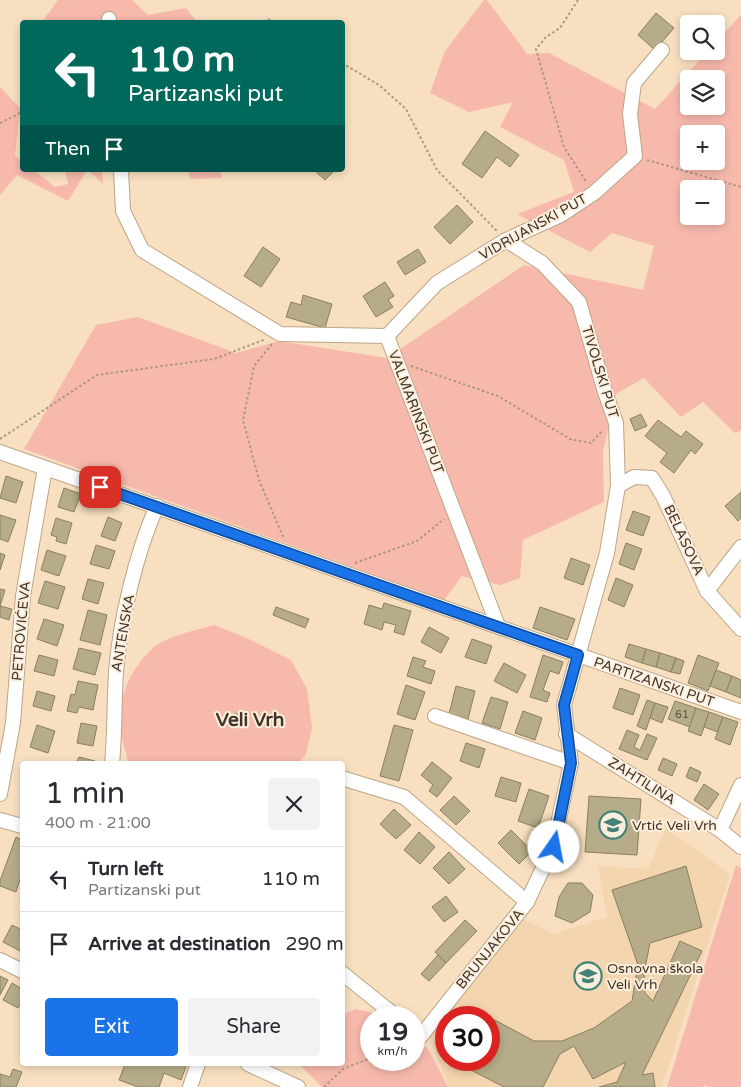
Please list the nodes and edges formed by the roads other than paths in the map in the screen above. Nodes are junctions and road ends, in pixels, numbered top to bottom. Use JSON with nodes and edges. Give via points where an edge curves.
{"nodes":[{"id":1,"x":662,"y":50,"type":"dead end"},
{"id":2,"x":121,"y":172,"type":"edge"},
{"id":3,"x":506,"y":240,"type":"junction"},
{"id":4,"x":387,"y":336,"type":"junction"},
{"id":5,"x":0,"y":452,"type":"edge"},
{"id":6,"x":45,"y":468,"type":"junction"},
{"id":7,"x":618,"y":486,"type":"junction"},
{"id":8,"x":156,"y":506,"type":"junction"},
{"id":9,"x":741,"y":547,"type":"edge"},
{"id":10,"x":707,"y":591,"type":"junction"},
{"id":11,"x":498,"y":626,"type":"junction"},
{"id":12,"x":741,"y":629,"type":"edge"},
{"id":13,"x":578,"y":655,"type":"junction"},
{"id":14,"x":741,"y":712,"type":"edge"},
{"id":15,"x":435,"y":716,"type":"dead end"},
{"id":16,"x":566,"y":734,"type":"junction"},
{"id":17,"x":112,"y":761,"type":"edge"},
{"id":18,"x":571,"y":763,"type":"junction"},
{"id":19,"x":345,"y":779,"type":"dead end"},
{"id":20,"x":741,"y":785,"type":"edge"},
{"id":21,"x":0,"y":794,"type":"edge"},
{"id":22,"x":0,"y":820,"type":"edge"},
{"id":23,"x":20,"y":825,"type":"edge"},
{"id":24,"x":720,"y":830,"type":"junction"},
{"id":25,"x":741,"y":847,"type":"edge"},
{"id":26,"x":527,"y":902,"type":"junction"},
{"id":27,"x":0,"y":960,"type":"edge"},
{"id":28,"x":20,"y":970,"type":"edge"},
{"id":29,"x":345,"y":975,"type":"edge"},
{"id":30,"x":383,"y":1006,"type":"edge"},
{"id":31,"x":425,"y":1031,"type":"edge"},
{"id":32,"x":197,"y":1066,"type":"edge"},
{"id":33,"x":252,"y":1066,"type":"edge"},
{"id":34,"x":190,"y":1087,"type":"edge"},
{"id":35,"x":298,"y":1087,"type":"edge"}],
"edges":[{"from":1,"to":3,"type":"street","name":"VIDRIJANSKI PUT","via":[[634,83],[630,114],[635,156],[594,193],[561,215]]},
{"from":2,"to":4,"type":"street","name":"VALMARINSKI PUT","via":[[123,211],[142,250],[280,334]]},
{"from":3,"to":4,"type":"street","name":"VIDRIJANSKI PUT","via":[[437,283]]},
{"from":3,"to":7,"type":"street","name":"TIVOLSKI PUT","via":[[542,263],[579,302],[616,423]]},
{"from":4,"to":11,"type":"street","name":"VALMARINSKI PUT"},
{"from":5,"to":6,"type":"street","name":"PARTIZANSKI PUT"},
{"from":6,"to":8,"type":"street","name":"PARTIZANSKI PUT"},
{"from":6,"to":21,"type":"street","name":"PETROVIĆEVA","via":[[23,596],[13,723]]},
{"from":7,"to":10,"type":"street","name":"BELASOVA","via":[[634,476],[652,478]]},
{"from":7,"to":13,"type":"street","name":"TIVOLSKI PUT","via":[[607,553]]},
{"from":8,"to":11,"type":"street","name":"PARTIZANSKI PUT"},
{"from":8,"to":17,"type":"street","name":"ANTENSKA","via":[[122,622],[116,670]]},
{"from":9,"to":10,"type":"street"},
{"from":10,"to":12,"type":"street","name":"BELASOVA"},
{"from":11,"to":13,"type":"street","name":"PARTIZANSKI PUT"},
{"from":13,"to":14,"type":"street","name":"PARTIZANSKI PUT"},
{"from":13,"to":16,"type":"street","name":"BRUNJAKOVA","via":[[564,705]]},
{"from":15,"to":18,"type":"street"},
{"from":16,"to":18,"type":"street","name":"BRUNJAKOVA"},
{"from":16,"to":24,"type":"street","name":"ZAHTILINA"},
{"from":18,"to":26,"type":"street","name":"BRUNJAKOVA","via":[[554,847]]},
{"from":19,"to":26,"type":"street","name":"BRUNJAKOVA","via":[[404,797]]},
{"from":20,"to":24,"type":"street"},
{"from":22,"to":23,"type":"street"},
{"from":24,"to":25,"type":"street","name":"ZAHTILINA"},
{"from":26,"to":31,"type":"street","name":"BRUNJAKOVA"},
{"from":27,"to":28,"type":"street"},
{"from":29,"to":30,"type":"street"},
{"from":32,"to":34,"type":"street"},
{"from":33,"to":35,"type":"street"}]}
